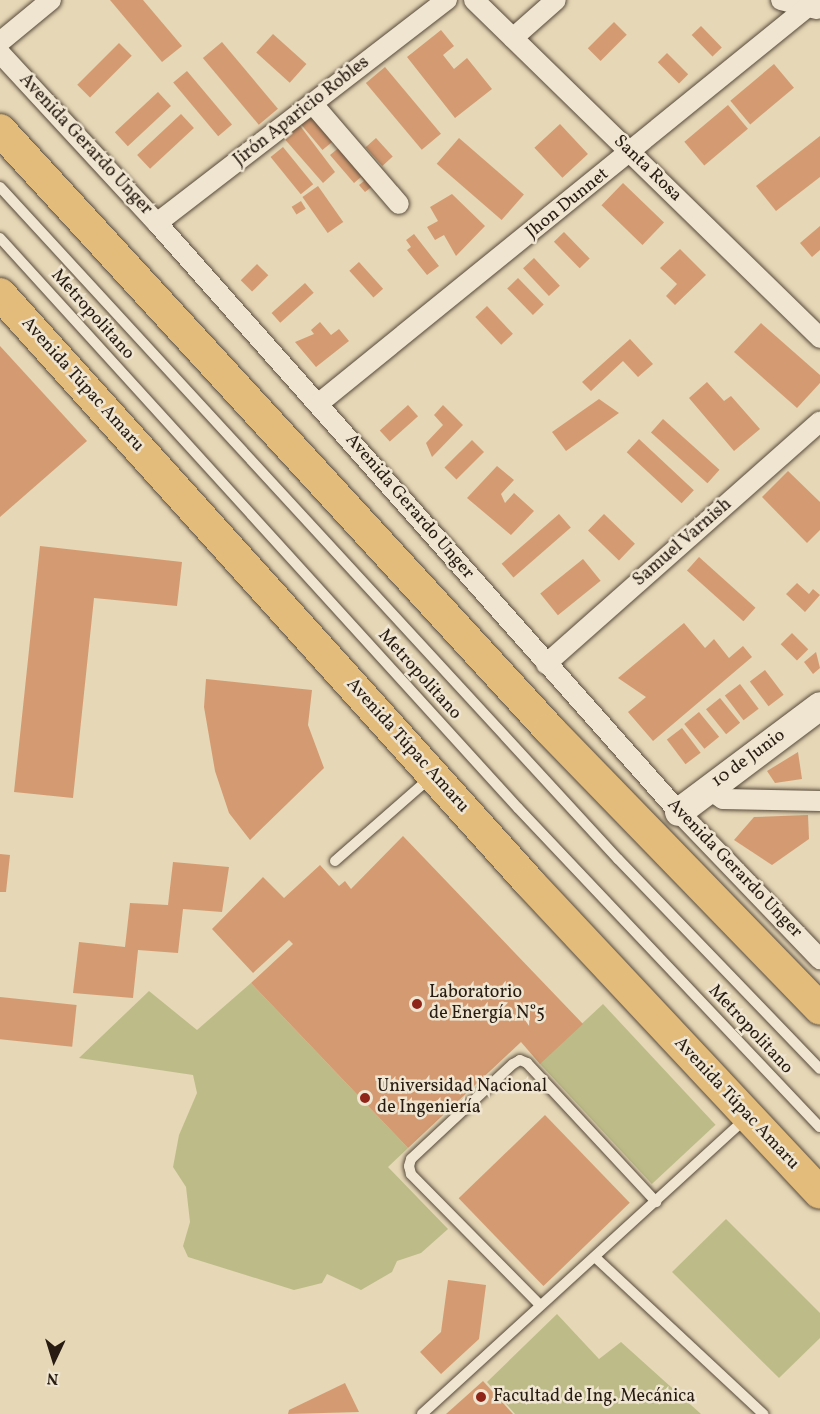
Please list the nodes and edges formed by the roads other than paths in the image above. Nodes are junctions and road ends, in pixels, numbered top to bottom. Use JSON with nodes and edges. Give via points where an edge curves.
{"nodes":[{"id":1,"x":51,"y":0,"type":"edge"},
{"id":2,"x":447,"y":0,"type":"edge"},
{"id":3,"x":474,"y":0,"type":"edge"},
{"id":4,"x":556,"y":0,"type":"edge"},
{"id":5,"x":781,"y":0,"type":"edge"},
{"id":6,"x":814,"y":5,"type":"edge"},
{"id":7,"x":513,"y":38,"type":"junction"},
{"id":8,"x":0,"y":42,"type":"edge"},
{"id":9,"x":0,"y":53,"type":"edge"},
{"id":10,"x":312,"y":103,"type":"junction"},
{"id":11,"x":0,"y":130,"type":"edge"},
{"id":12,"x":631,"y":154,"type":"junction"},
{"id":13,"x":0,"y":187,"type":"edge"},
{"id":14,"x":399,"y":204,"type":"dead end"},
{"id":15,"x":157,"y":223,"type":"junction"},
{"id":16,"x":0,"y":238,"type":"edge"},
{"id":17,"x":0,"y":294,"type":"edge"},
{"id":18,"x":820,"y":338,"type":"edge"},
{"id":19,"x":318,"y":404,"type":"junction"},
{"id":20,"x":820,"y":422,"type":"edge"},
{"id":21,"x":546,"y":663,"type":"junction"},
{"id":22,"x":820,"y":706,"type":"edge"},
{"id":23,"x":433,"y":775,"type":"junction"},
{"id":24,"x":708,"y":789,"type":"junction"},
{"id":25,"x":820,"y":801,"type":"edge"},
{"id":26,"x":679,"y":813,"type":"junction"},
{"id":27,"x":335,"y":861,"type":"dead end"},
{"id":28,"x":820,"y":959,"type":"edge"},
{"id":29,"x":820,"y":1009,"type":"edge"},
{"id":30,"x":820,"y":1069,"type":"edge"},
{"id":31,"x":748,"y":1117,"type":"junction"},
{"id":32,"x":820,"y":1127,"type":"edge"},
{"id":33,"x":820,"y":1193,"type":"edge"},
{"id":34,"x":656,"y":1202,"type":"junction"},
{"id":35,"x":596,"y":1258,"type":"junction"},
{"id":36,"x":540,"y":1305,"type":"junction"},
{"id":37,"x":422,"y":1414,"type":"edge"},
{"id":38,"x":763,"y":1414,"type":"edge"}],
"edges":[{"from":1,"to":8,"type":"street"},
{"from":2,"to":10,"type":"street","name":"Jirón Aparicio Robles"},
{"from":3,"to":7,"type":"street","name":"Santa Rosa"},
{"from":4,"to":7,"type":"street"},
{"from":5,"to":6,"type":"street"},
{"from":6,"to":12,"type":"street","name":"Jhon Dunnet"},
{"from":7,"to":12,"type":"street","name":"Santa Rosa"},
{"from":9,"to":15,"type":"street","name":"Avenida Gerardo Unger"},
{"from":10,"to":14,"type":"street"},
{"from":10,"to":15,"type":"street","name":"Jirón Aparicio Robles"},
{"from":11,"to":29,"type":"main road","via":[[550,730]]},
{"from":12,"to":18,"type":"street","name":"Santa Rosa"},
{"from":12,"to":19,"type":"street","name":"Jhon Dunnet"},
{"from":13,"to":30,"type":"lane","name":"Metropolitano","via":[[618,859]]},
{"from":15,"to":19,"type":"street","name":"Avenida Gerardo Unger"},
{"from":16,"to":32,"type":"lane","name":"Metropolitano","via":[[518,808]]},
{"from":17,"to":23,"type":"main road","name":"Avenida Túpac Amaru"},
{"from":19,"to":21,"type":"street","name":"Avenida Gerardo Unger"},
{"from":20,"to":21,"type":"street","name":"Samuel Varnish"},
{"from":21,"to":26,"type":"street","name":"Avenida Gerardo Unger"},
{"from":22,"to":24,"type":"street","name":"10 de Junio"},
{"from":23,"to":27,"type":"lane"},
{"from":23,"to":31,"type":"main road","name":"Avenida Túpac Amaru"},
{"from":24,"to":25,"type":"street","via":[[723,799]]},
{"from":24,"to":26,"type":"street","name":"10 de Junio"},
{"from":26,"to":28,"type":"street","name":"Avenida Gerardo Unger"},
{"from":31,"to":33,"type":"main road","name":"Avenida Túpac Amaru"},
{"from":31,"to":34,"type":"lane"},
{"from":34,"to":35,"type":"lane"},
{"from":34,"to":36,"type":"lane","via":[[527,1063],[520,1060],[513,1064],[411,1159],[409,1166],[411,1173]]},
{"from":35,"to":36,"type":"lane"},
{"from":35,"to":38,"type":"lane"},
{"from":36,"to":37,"type":"lane"}]}
